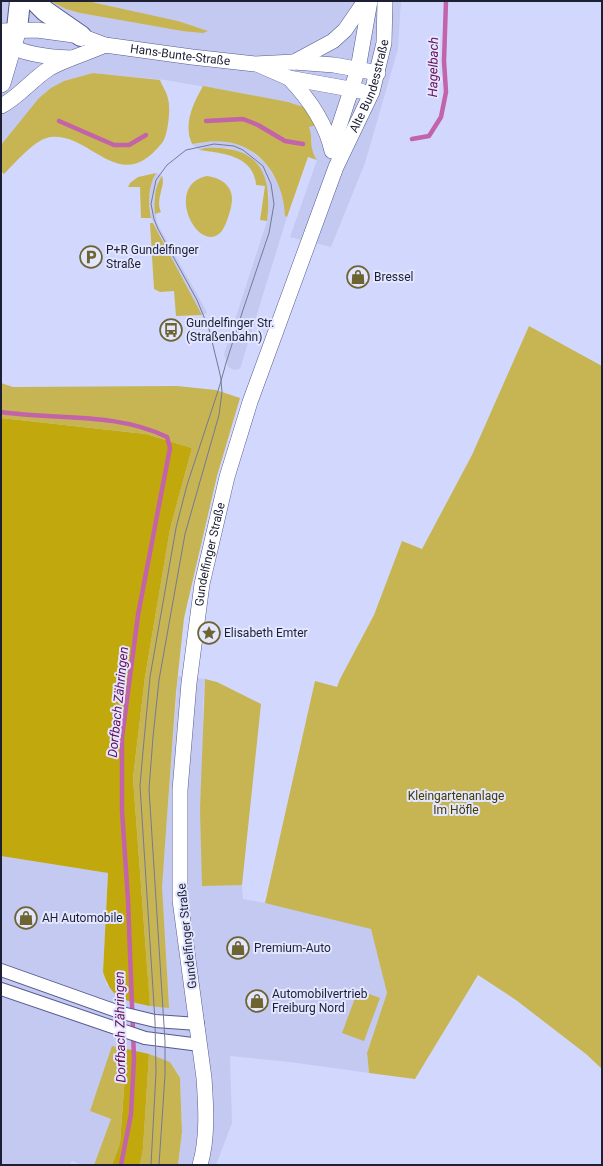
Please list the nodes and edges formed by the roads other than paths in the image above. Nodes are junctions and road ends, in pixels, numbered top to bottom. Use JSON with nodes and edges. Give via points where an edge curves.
{"nodes":[{"id":1,"x":20,"y":1,"type":"edge"},
{"id":2,"x":35,"y":1,"type":"edge"},
{"id":3,"x":365,"y":1,"type":"edge"},
{"id":4,"x":370,"y":1,"type":"edge"},
{"id":5,"x":385,"y":1,"type":"edge"},
{"id":6,"x":9,"y":30,"type":"edge"},
{"id":7,"x":81,"y":36,"type":"junction"},
{"id":8,"x":6,"y":44,"type":"edge"},
{"id":9,"x":105,"y":45,"type":"junction"},
{"id":10,"x":76,"y":58,"type":"junction"},
{"id":11,"x":294,"y":62,"type":"junction"},
{"id":12,"x":255,"y":64,"type":"junction"},
{"id":13,"x":358,"y":69,"type":"junction"},
{"id":14,"x":378,"y":73,"type":"junction"},
{"id":15,"x":289,"y":78,"type":"junction"},
{"id":16,"x":1,"y":83,"type":"edge"},
{"id":17,"x":352,"y":89,"type":"junction"},
{"id":18,"x":372,"y":92,"type":"junction"},
{"id":19,"x":1,"y":106,"type":"edge"},
{"id":20,"x":332,"y":148,"type":"junction"},
{"id":21,"x":336,"y":167,"type":"junction"},
{"id":22,"x":310,"y":242,"type":"joint"},
{"id":23,"x":1,"y":970,"type":"edge"},
{"id":24,"x":1,"y":988,"type":"edge"},
{"id":25,"x":198,"y":1024,"type":"junction"},
{"id":26,"x":200,"y":1045,"type":"junction"},
{"id":27,"x":200,"y":1165,"type":"edge"}],
"edges":[{"from":1,"to":6,"type":"highway"},
{"from":2,"to":7,"type":"highway"},
{"from":3,"to":11,"type":"street","via":[[345,30],[333,41]]},
{"from":4,"to":13,"type":"street","name":"Alte Bundesstraße"},
{"from":5,"to":14,"type":"street","name":"Alte Bundesstraße","via":[[384,43]]},
{"from":6,"to":7,"type":"street","name":"Hans-Bunte-Straße","via":[[37,30]]},
{"from":6,"to":8,"type":"main road"},
{"from":7,"to":9,"type":"street","name":"Hans-Bunte-Straße"},
{"from":8,"to":10,"type":"street","via":[[54,57]]},
{"from":8,"to":16,"type":"main road"},
{"from":9,"to":10,"type":"street"},
{"from":9,"to":12,"type":"street","name":"Hans-Bunte-Straße"},
{"from":10,"to":19,"type":"street","via":[[32,80],[11,101]]},
{"from":11,"to":12,"type":"street","name":"Hans-Bunte-Straße"},
{"from":11,"to":13,"type":"street","name":"Hans-Bunte-Straße"},
{"from":12,"to":15,"type":"street","name":"Hans-Bunte-Straße"},
{"from":13,"to":14,"type":"street","name":"Hans-Bunte-Straße"},
{"from":13,"to":17,"type":"street","name":"Alte Bundesstraße"},
{"from":14,"to":18,"type":"street","name":"Alte Bundesstraße"},
{"from":15,"to":17,"type":"street","name":"Hans-Bunte-Straße"},
{"from":15,"to":20,"type":"street","via":[[303,92],[314,109]]},
{"from":17,"to":18,"type":"street","name":"Hans-Bunte-Straße"},
{"from":17,"to":20,"type":"street","name":"Alte Bundesstraße"},
{"from":18,"to":21,"type":"street","name":"Alte Bundesstraße"},
{"from":20,"to":21,"type":"street"},
{"from":21,"to":22,"type":"street","name":"Alte Bundesstraße"},
{"from":22,"to":25,"type":"street","name":"Gundelfinger Straße","via":[[244,422],[227,477],[202,584],[189,683],[180,798],[180,900]]},
{"from":23,"to":25,"type":"street","via":[[122,1013],[145,1019]]},
{"from":24,"to":26,"type":"street","via":[[145,1038]]},
{"from":25,"to":26,"type":"street","name":"Gundelfinger Straße"},
{"from":26,"to":27,"type":"street","name":"Gundelfinger Straße","via":[[206,1103]]}]}
